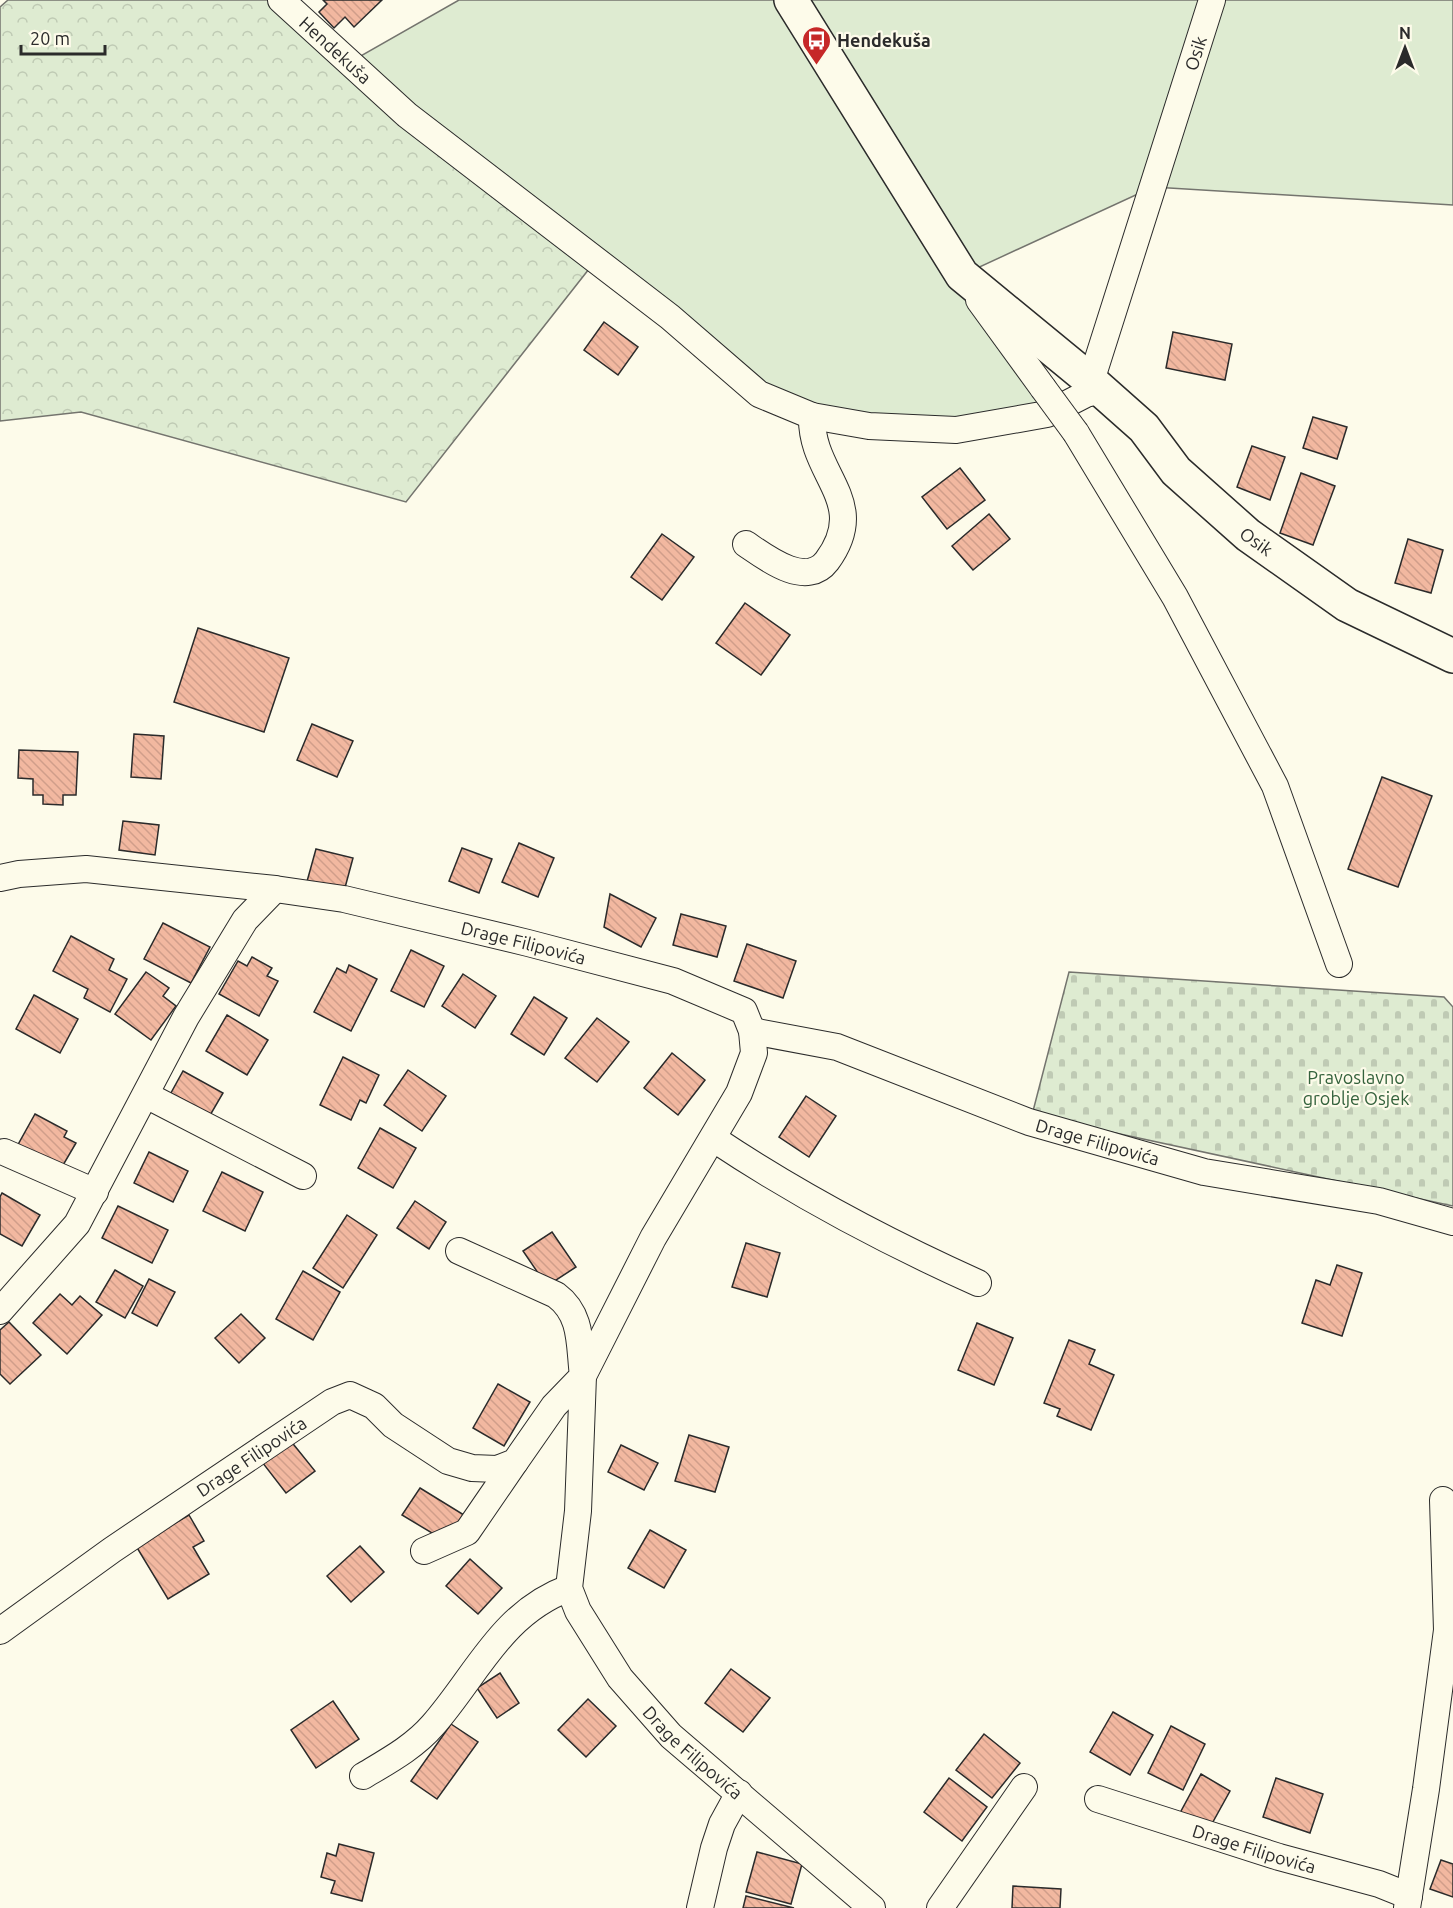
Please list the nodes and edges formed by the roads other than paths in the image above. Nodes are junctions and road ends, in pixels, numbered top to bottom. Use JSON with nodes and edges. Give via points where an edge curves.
{"nodes":[{"id":1,"x":281,"y":0,"type":"edge"},
{"id":2,"x":791,"y":0,"type":"edge"},
{"id":3,"x":1212,"y":0,"type":"edge"},
{"id":4,"x":962,"y":275,"type":"junction"},
{"id":5,"x":1096,"y":385,"type":"junction"},
{"id":6,"x":812,"y":416,"type":"junction"},
{"id":7,"x":746,"y":544,"type":"dead end"},
{"id":8,"x":1453,"y":656,"type":"edge"},
{"id":9,"x":0,"y":878,"type":"edge"},
{"id":10,"x":275,"y":888,"type":"junction"},
{"id":11,"x":1339,"y":964,"type":"dead end"},
{"id":12,"x":752,"y":1031,"type":"junction"},
{"id":13,"x":146,"y":1095,"type":"junction"},
{"id":14,"x":714,"y":1138,"type":"junction"},
{"id":15,"x":4,"y":1152,"type":"dead end"},
{"id":16,"x":303,"y":1176,"type":"dead end"},
{"id":17,"x":95,"y":1192,"type":"junction"},
{"id":18,"x":1453,"y":1222,"type":"edge"},
{"id":19,"x":459,"y":1251,"type":"dead end"},
{"id":20,"x":978,"y":1283,"type":"dead end"},
{"id":21,"x":0,"y":1311,"type":"edge"},
{"id":22,"x":583,"y":1377,"type":"junction"},
{"id":23,"x":515,"y":1462,"type":"junction"},
{"id":24,"x":1443,"y":1500,"type":"dead end"},
{"id":25,"x":424,"y":1551,"type":"dead end"},
{"id":26,"x":570,"y":1588,"type":"junction"},
{"id":27,"x":0,"y":1631,"type":"edge"},
{"id":28,"x":363,"y":1776,"type":"dead end"},
{"id":29,"x":1024,"y":1787,"type":"dead end"},
{"id":30,"x":739,"y":1793,"type":"junction"},
{"id":31,"x":1098,"y":1799,"type":"dead end"},
{"id":32,"x":846,"y":1898,"type":"edge"},
{"id":33,"x":1408,"y":1902,"type":"edge"},
{"id":34,"x":700,"y":1908,"type":"edge"},
{"id":35,"x":872,"y":1908,"type":"edge"},
{"id":36,"x":940,"y":1908,"type":"edge"}],
"edges":[{"from":1,"to":6,"type":"street","name":"Hendekuša","via":[[407,115],[670,317],[759,394]]},
{"from":2,"to":4,"type":"main road","name":"Osik"},
{"from":3,"to":5,"type":"street","name":"Osik"},
{"from":4,"to":5,"type":"main road","name":"Osik"},
{"from":4,"to":11,"type":"street","bridge":true,"via":[[1076,433],[1175,597],[1275,786]]},
{"from":5,"to":6,"type":"street","name":"Hendekuša","via":[[1047,414],[956,430],[869,426]]},
{"from":5,"to":8,"type":"main road","name":"Osik","via":[[1144,428],[1176,471],[1248,535],[1347,605]]},
{"from":6,"to":7,"type":"street","via":[[811,435],[842,505],[841,540],[825,564],[803,571],[780,566]]},
{"from":9,"to":10,"type":"street","name":"Drage Filipovića","via":[[86,869]]},
{"from":10,"to":12,"type":"street","name":"Drage Filipovića","via":[[416,915],[673,981],[744,1011]]},
{"from":10,"to":13,"type":"street","via":[[245,920],[186,1017]]},
{"from":12,"to":14,"type":"street","name":"Drage Filipovića","via":[[754,1053],[739,1092]]},
{"from":12,"to":18,"type":"street","name":"Drage Filipovića","via":[[837,1047],[1029,1122],[1204,1172],[1379,1201]]},
{"from":13,"to":16,"type":"street"},
{"from":13,"to":17,"type":"street"},
{"from":14,"to":20,"type":"street","via":[[894,1243]]},
{"from":14,"to":22,"type":"street","name":"Drage Filipovića","via":[[653,1238]]},
{"from":15,"to":17,"type":"street"},
{"from":17,"to":21,"type":"street","via":[[77,1224]]},
{"from":19,"to":22,"type":"street","via":[[556,1295],[569,1305],[576,1318]]},
{"from":22,"to":23,"type":"street","name":"Drage Filipovića","via":[[554,1406]]},
{"from":22,"to":26,"type":"street","name":"Drage Filipovića"},
{"from":23,"to":25,"type":"street","name":"Drage Filipovića","via":[[467,1532]]},
{"from":23,"to":27,"type":"street","name":"Drage Filipovića","via":[[496,1469],[448,1461],[393,1425],[374,1406],[350,1395],[332,1402],[112,1550]]},
{"from":24,"to":33,"type":"street","via":[[1447,1630]]},
{"from":26,"to":28,"type":"street","via":[[553,1593],[493,1643],[416,1744]]},
{"from":26,"to":30,"type":"street","name":"Drage Filipovića","via":[[578,1611],[620,1678],[671,1736]]},
{"from":29,"to":36,"type":"street"},
{"from":30,"to":32,"type":"street","name":"Drage Filipovića"},
{"from":30,"to":34,"type":"street","via":[[722,1824]]},
{"from":31,"to":33,"type":"street","name":"Drage Filipovića"},
{"from":32,"to":35,"type":"street","name":"Drage Filipovića"}]}
